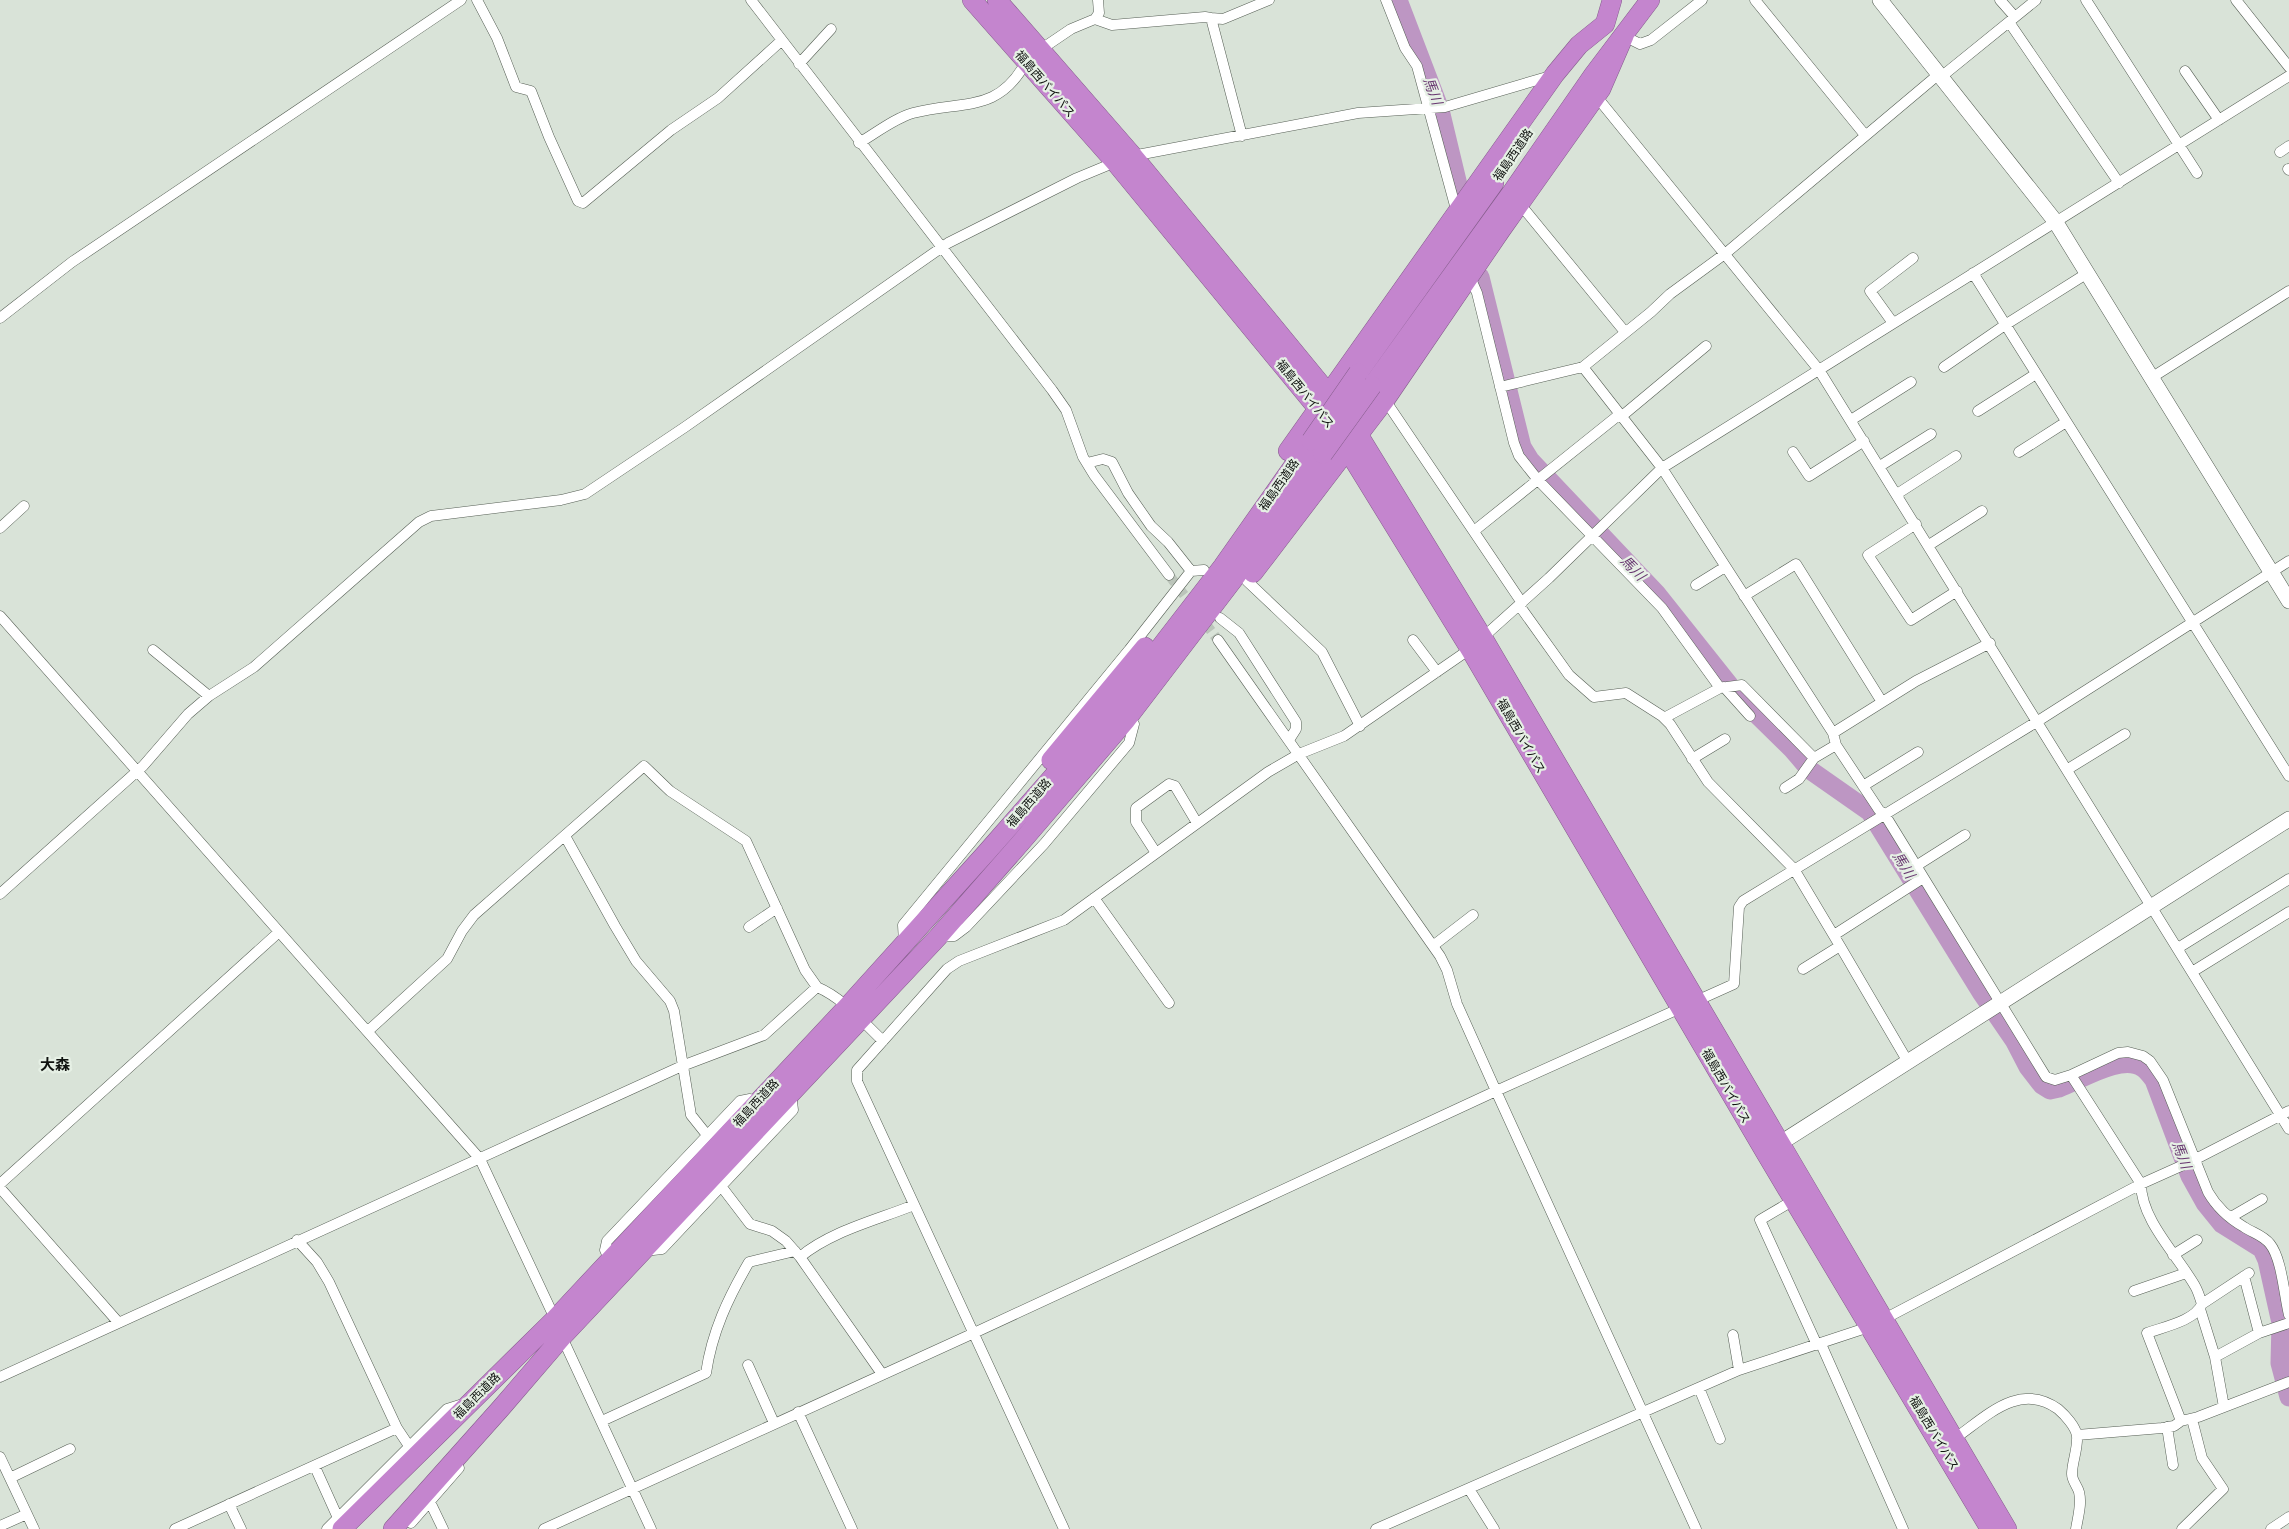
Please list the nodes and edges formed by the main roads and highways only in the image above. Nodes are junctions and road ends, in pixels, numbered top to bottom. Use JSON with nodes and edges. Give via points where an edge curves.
{"nodes":[{"id":1,"x":972,"y":0,"type":"edge"},
{"id":2,"x":997,"y":0,"type":"edge"},
{"id":3,"x":1612,"y":0,"type":"edge"},
{"id":4,"x":1622,"y":0,"type":"edge"},
{"id":5,"x":1650,"y":0,"type":"edge"},
{"id":6,"x":1605,"y":24,"type":"junction"},
{"id":7,"x":1624,"y":36,"type":"junction"},
{"id":8,"x":1033,"y":56,"type":"junction"},
{"id":9,"x":1372,"y":386,"type":"junction"},
{"id":10,"x":1323,"y":401,"type":"junction"},
{"id":11,"x":1353,"y":442,"type":"junction"},
{"id":12,"x":1317,"y":447,"type":"junction"},
{"id":13,"x":1023,"y":840,"type":"junction"},
{"id":14,"x":986,"y":853,"type":"junction"},
{"id":15,"x":854,"y":1013,"type":"junction"},
{"id":16,"x":1773,"y":1148,"type":"junction"},
{"id":17,"x":1877,"y":1323,"type":"junction"},
{"id":18,"x":340,"y":1524,"type":"edge"},
{"id":19,"x":393,"y":1529,"type":"edge"},
{"id":20,"x":1990,"y":1529,"type":"edge"},
{"id":21,"x":2007,"y":1529,"type":"edge"}],
"edges":[{"from":1,"to":8,"type":"highway","name":"福島西バイパス"},
{"from":2,"to":8,"type":"highway","name":"福島西バイパス"},
{"from":3,"to":6,"type":"highway"},
{"from":4,"to":6,"type":"highway","name":"福島西道路"},
{"from":5,"to":7,"type":"highway","name":"福島西道路"},
{"from":6,"to":9,"type":"highway","name":"福島西道路","via":[[1462,230]]},
{"from":6,"to":10,"type":"highway","via":[[1580,45],[1555,74]]},
{"from":7,"to":9,"type":"highway","name":"福島西道路"},
{"from":7,"to":9,"type":"highway","via":[[1596,96],[1470,277]]},
{"from":8,"to":10,"type":"highway","name":"福島西バイパス","via":[[1115,162]]},
{"from":8,"to":10,"type":"highway","name":"福島西バイパス","via":[[1133,156]]},
{"from":9,"to":11,"type":"highway"},
{"from":9,"to":12,"type":"highway","name":"福島西道路","bridge":true},
{"from":10,"to":11,"type":"highway","name":"福島西バイパス"},
{"from":10,"to":14,"type":"highway","via":[[1198,570],[1168,619],[1014,805]]},
{"from":11,"to":13,"type":"highway","via":[[1220,618],[1052,824]]},
{"from":11,"to":16,"type":"highway","name":"福島西バイパス"},
{"from":12,"to":13,"type":"highway","name":"福島西道路","via":[[1236,576],[1126,720]]},
{"from":12,"to":14,"type":"highway","name":"福島西道路","via":[[1114,707]]},
{"from":13,"to":15,"type":"highway","name":"福島西道路","via":[[938,937]]},
{"from":14,"to":15,"type":"highway","name":"福島西道路","via":[[904,944]]},
{"from":15,"to":18,"type":"highway","name":"福島西道路","via":[[758,1100],[555,1319]]},
{"from":15,"to":19,"type":"highway","name":"福島西道路","via":[[791,1093],[562,1337]]},
{"from":16,"to":17,"type":"highway","name":"福島西バイパス"},
{"from":16,"to":17,"type":"highway","name":"福島西バイパス","via":[[1794,1200]]},
{"from":17,"to":20,"type":"highway","name":"福島西バイパス"},
{"from":17,"to":21,"type":"highway","name":"福島西バイパス","via":[[1954,1439]]}]}
